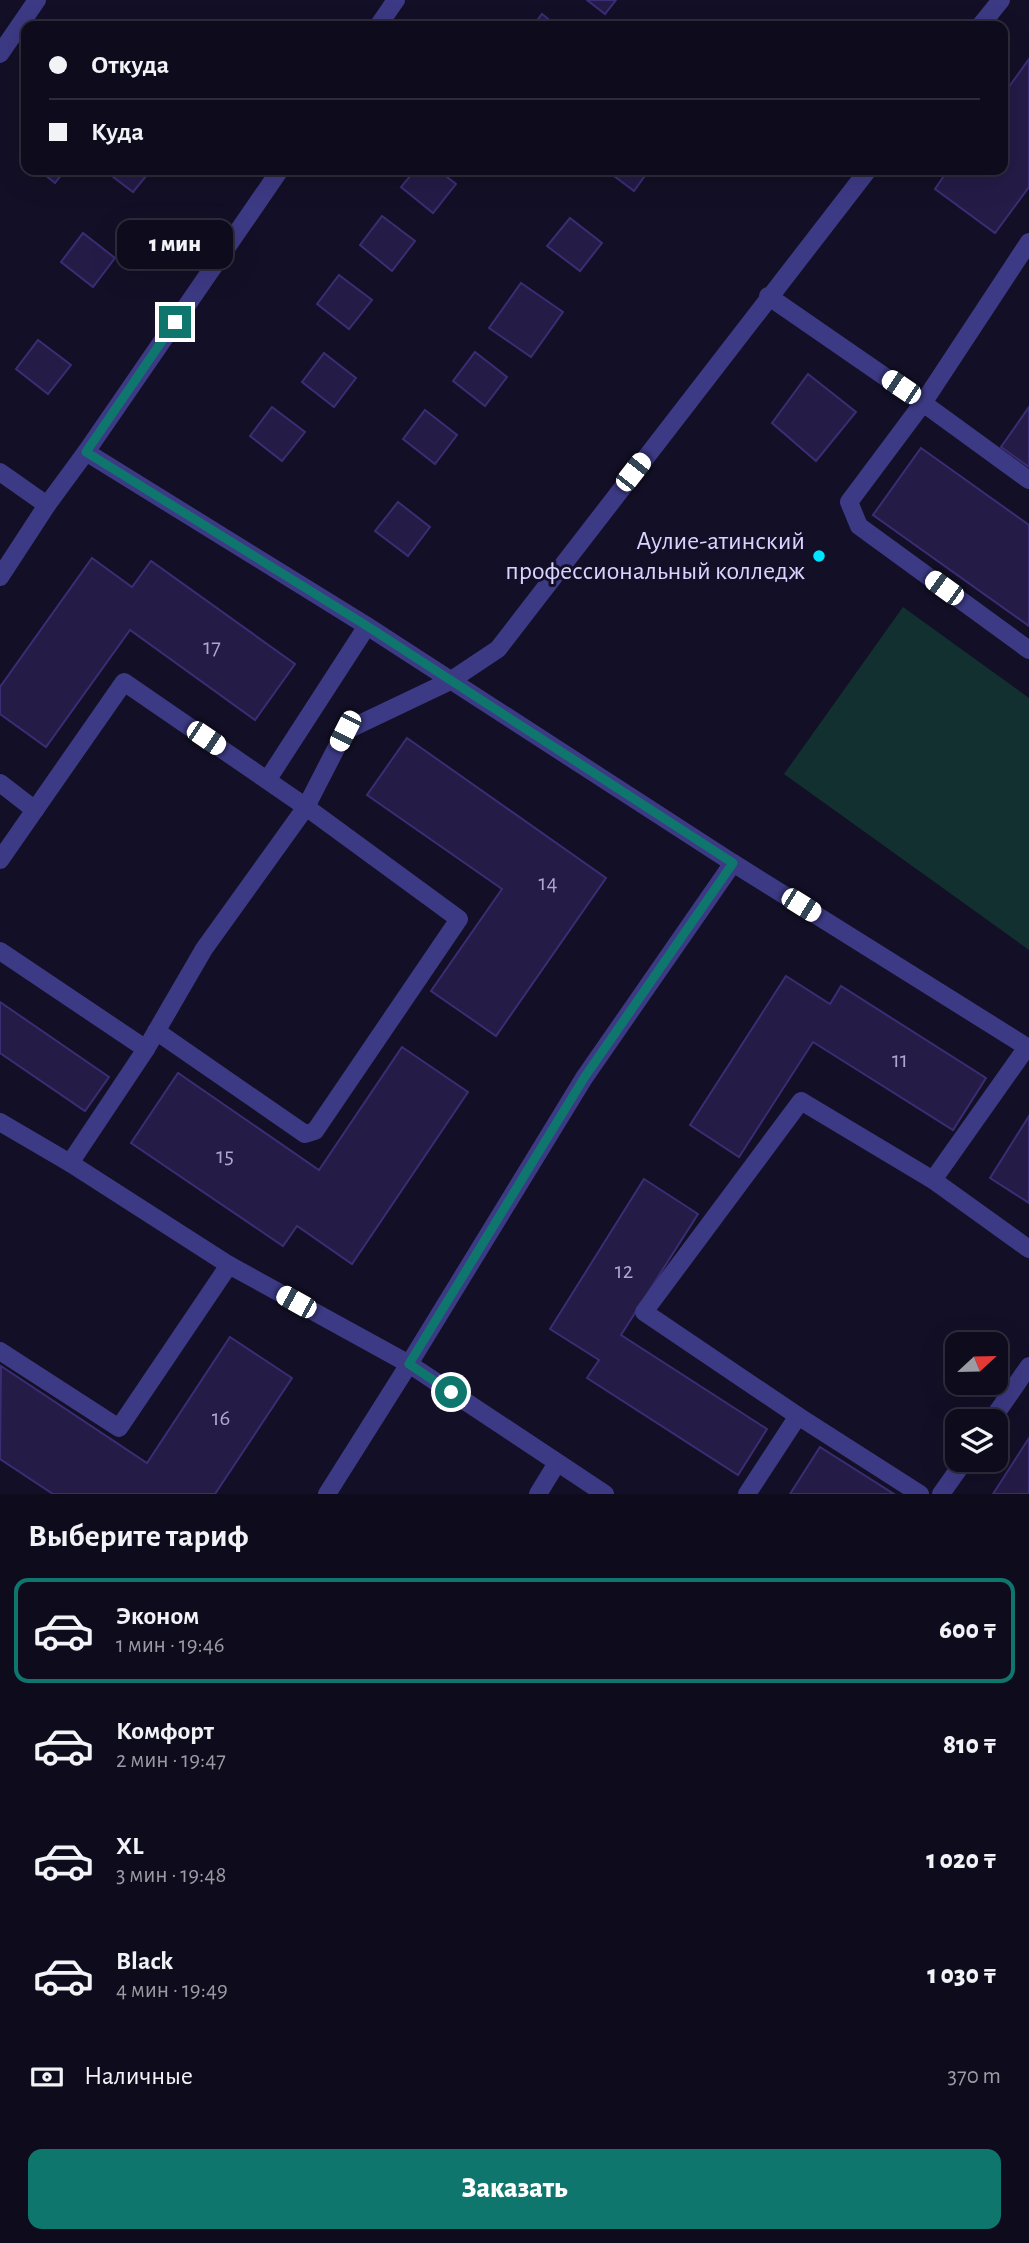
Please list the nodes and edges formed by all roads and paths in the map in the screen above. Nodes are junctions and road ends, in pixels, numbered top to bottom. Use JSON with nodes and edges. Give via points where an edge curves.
{"nodes":[{"id":1,"x":37,"y":0,"type":"edge"},
{"id":2,"x":396,"y":0,"type":"edge"},
{"id":3,"x":1001,"y":0,"type":"edge"},
{"id":4,"x":23,"y":21,"type":"edge"},
{"id":5,"x":381,"y":21,"type":"edge"},
{"id":6,"x":984,"y":21,"type":"edge"},
{"id":7,"x":21,"y":23,"type":"edge"},
{"id":8,"x":0,"y":54,"type":"edge"},
{"id":9,"x":277,"y":175,"type":"edge"},
{"id":10,"x":864,"y":175,"type":"edge"},
{"id":11,"x":1028,"y":246,"type":"edge"},
{"id":12,"x":768,"y":296,"type":"junction"},
{"id":13,"x":923,"y":402,"type":"junction"},
{"id":14,"x":86,"y":452,"type":"junction"},
{"id":15,"x":0,"y":472,"type":"edge"},
{"id":16,"x":1029,"y":480,"type":"edge"},
{"id":17,"x":47,"y":505,"type":"junction"},
{"id":18,"x":0,"y":577,"type":"edge"},
{"id":19,"x":367,"y":626,"type":"junction"},
{"id":20,"x":1029,"y":650,"type":"edge"},
{"id":21,"x":450,"y":681,"type":"junction"},
{"id":22,"x":268,"y":779,"type":"junction"},
{"id":23,"x":0,"y":783,"type":"edge"},
{"id":24,"x":306,"y":807,"type":"junction"},
{"id":25,"x":35,"y":810,"type":"junction"},
{"id":26,"x":0,"y":860,"type":"edge"},
{"id":27,"x":733,"y":863,"type":"junction"},
{"id":28,"x":0,"y":951,"type":"edge"},
{"id":29,"x":156,"y":1031,"type":"junction"},
{"id":30,"x":1028,"y":1047,"type":"edge"},
{"id":31,"x":146,"y":1048,"type":"junction"},
{"id":32,"x":0,"y":1122,"type":"edge"},
{"id":33,"x":70,"y":1163,"type":"junction"},
{"id":34,"x":933,"y":1180,"type":"junction"},
{"id":35,"x":1029,"y":1249,"type":"edge"},
{"id":36,"x":229,"y":1265,"type":"junction"},
{"id":37,"x":0,"y":1351,"type":"edge"},
{"id":38,"x":409,"y":1364,"type":"junction"},
{"id":39,"x":1029,"y":1366,"type":"edge"},
{"id":40,"x":999,"y":1409,"type":"edge"},
{"id":41,"x":797,"y":1416,"type":"junction"},
{"id":42,"x":557,"y":1462,"type":"junction"},
{"id":43,"x":956,"y":1472,"type":"edge"},
{"id":44,"x":327,"y":1494,"type":"edge"},
{"id":45,"x":538,"y":1494,"type":"edge"},
{"id":46,"x":605,"y":1494,"type":"edge"},
{"id":47,"x":747,"y":1494,"type":"edge"},
{"id":48,"x":920,"y":1494,"type":"edge"},
{"id":49,"x":941,"y":1494,"type":"edge"}],
"edges":[{"from":1,"to":4,"type":"street"},
{"from":2,"to":5,"type":"street"},
{"from":3,"to":6,"type":"street"},
{"from":7,"to":8,"type":"street"},
{"from":9,"to":14,"type":"street"},
{"from":10,"to":12,"type":"street"},
{"from":11,"to":13,"type":"street"},
{"from":12,"to":13,"type":"street"},
{"from":12,"to":21,"type":"street","via":[[498,649]]},
{"from":13,"to":16,"type":"street"},
{"from":13,"to":20,"type":"street","via":[[849,502],[859,526]]},
{"from":14,"to":17,"type":"street"},
{"from":14,"to":19,"type":"street"},
{"from":15,"to":17,"type":"street"},
{"from":17,"to":18,"type":"street"},
{"from":19,"to":21,"type":"street"},
{"from":19,"to":22,"type":"street"},
{"from":21,"to":24,"type":"street","via":[[345,731]]},
{"from":21,"to":27,"type":"street"},
{"from":22,"to":24,"type":"street"},
{"from":22,"to":25,"type":"street","via":[[124,682]]},
{"from":23,"to":25,"type":"street"},
{"from":24,"to":29,"type":"street","via":[[204,950]]},
{"from":24,"to":29,"type":"street","via":[[459,919],[315,1131],[305,1134]]},
{"from":25,"to":26,"type":"street"},
{"from":27,"to":30,"type":"street"},
{"from":27,"to":38,"type":"street","via":[[584,1078]]},
{"from":28,"to":31,"type":"street"},
{"from":29,"to":31,"type":"street"},
{"from":30,"to":34,"type":"street"},
{"from":31,"to":33,"type":"street"},
{"from":32,"to":33,"type":"street"},
{"from":33,"to":36,"type":"street"},
{"from":34,"to":35,"type":"street"},
{"from":34,"to":41,"type":"street","via":[[801,1101],[644,1312]]},
{"from":36,"to":37,"type":"street","via":[[118,1428]]},
{"from":36,"to":38,"type":"street"},
{"from":38,"to":42,"type":"street"},
{"from":38,"to":44,"type":"street"},
{"from":39,"to":40,"type":"street"},
{"from":41,"to":47,"type":"street"},
{"from":41,"to":48,"type":"street"},
{"from":42,"to":45,"type":"street"},
{"from":42,"to":46,"type":"street"},
{"from":43,"to":49,"type":"street"}]}
